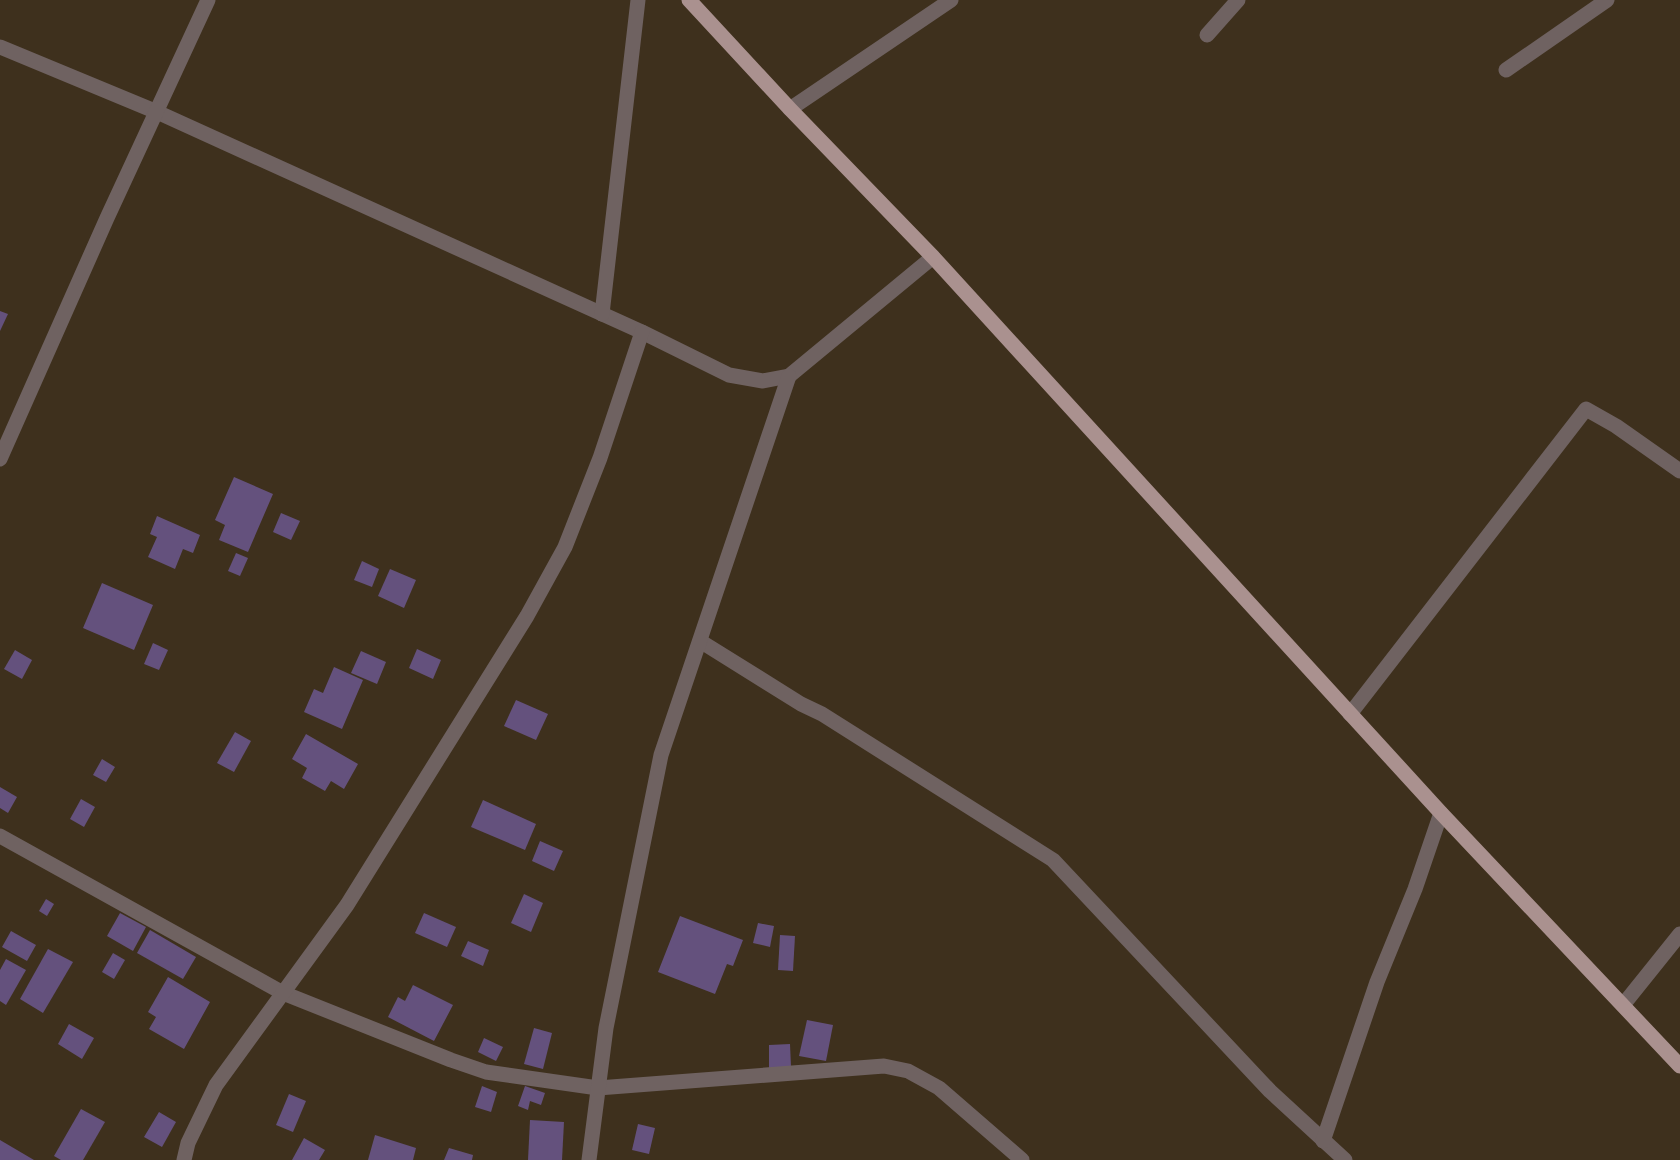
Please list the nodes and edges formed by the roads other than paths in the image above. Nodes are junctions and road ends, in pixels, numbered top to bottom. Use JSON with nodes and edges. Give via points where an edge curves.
{"nodes":[{"id":1,"x":208,"y":0,"type":"edge"},
{"id":2,"x":638,"y":0,"type":"edge"},
{"id":3,"x":689,"y":0,"type":"edge"},
{"id":4,"x":951,"y":0,"type":"edge"},
{"id":5,"x":1238,"y":0,"type":"edge"},
{"id":6,"x":1607,"y":0,"type":"edge"},
{"id":7,"x":1207,"y":35,"type":"dead end"},
{"id":8,"x":0,"y":47,"type":"edge"},
{"id":9,"x":1506,"y":70,"type":"dead end"},
{"id":10,"x":790,"y":110,"type":"junction"},
{"id":11,"x":157,"y":112,"type":"junction"},
{"id":12,"x":933,"y":257,"type":"junction"},
{"id":13,"x":602,"y":314,"type":"junction"},
{"id":14,"x":642,"y":332,"type":"junction"},
{"id":15,"x":789,"y":376,"type":"junction"},
{"id":16,"x":0,"y":459,"type":"edge"},
{"id":17,"x":1680,"y":471,"type":"edge"},
{"id":18,"x":700,"y":641,"type":"junction"},
{"id":19,"x":1350,"y":714,"type":"junction"},
{"id":20,"x":1441,"y":813,"type":"junction"},
{"id":21,"x":0,"y":836,"type":"edge"},
{"id":22,"x":1680,"y":934,"type":"edge"},
{"id":23,"x":283,"y":993,"type":"junction"},
{"id":24,"x":1623,"y":1005,"type":"junction"},
{"id":25,"x":1680,"y":1066,"type":"edge"},
{"id":26,"x":598,"y":1088,"type":"junction"},
{"id":27,"x":1323,"y":1141,"type":"junction"},
{"id":28,"x":184,"y":1160,"type":"edge"},
{"id":29,"x":589,"y":1160,"type":"edge"},
{"id":30,"x":1022,"y":1160,"type":"edge"},
{"id":31,"x":1345,"y":1160,"type":"edge"}],
"edges":[{"from":1,"to":11,"type":"street"},
{"from":2,"to":13,"type":"street"},
{"from":3,"to":10,"type":"main road"},
{"from":4,"to":10,"type":"street"},
{"from":5,"to":7,"type":"street"},
{"from":6,"to":9,"type":"street"},
{"from":8,"to":11,"type":"street"},
{"from":10,"to":12,"type":"main road"},
{"from":11,"to":13,"type":"street"},
{"from":11,"to":16,"type":"street"},
{"from":12,"to":15,"type":"street"},
{"from":12,"to":19,"type":"main road"},
{"from":13,"to":14,"type":"street"},
{"from":14,"to":15,"type":"street","via":[[729,375],[763,381]]},
{"from":14,"to":23,"type":"street","via":[[600,458],[560,557],[353,895]]},
{"from":15,"to":18,"type":"street"},
{"from":17,"to":19,"type":"street","via":[[1586,409]]},
{"from":18,"to":26,"type":"street","via":[[661,755],[606,1028]]},
{"from":18,"to":27,"type":"street","via":[[1053,860],[1270,1091]]},
{"from":19,"to":20,"type":"main road"},
{"from":20,"to":24,"type":"main road"},
{"from":20,"to":27,"type":"street","via":[[1377,982]]},
{"from":21,"to":23,"type":"street"},
{"from":22,"to":24,"type":"street"},
{"from":23,"to":26,"type":"street","via":[[486,1072]]},
{"from":23,"to":28,"type":"street","via":[[216,1085]]},
{"from":24,"to":25,"type":"main road"},
{"from":26,"to":29,"type":"street"},
{"from":26,"to":30,"type":"street","via":[[884,1066],[908,1071],[939,1088]]},
{"from":27,"to":31,"type":"street"}]}
